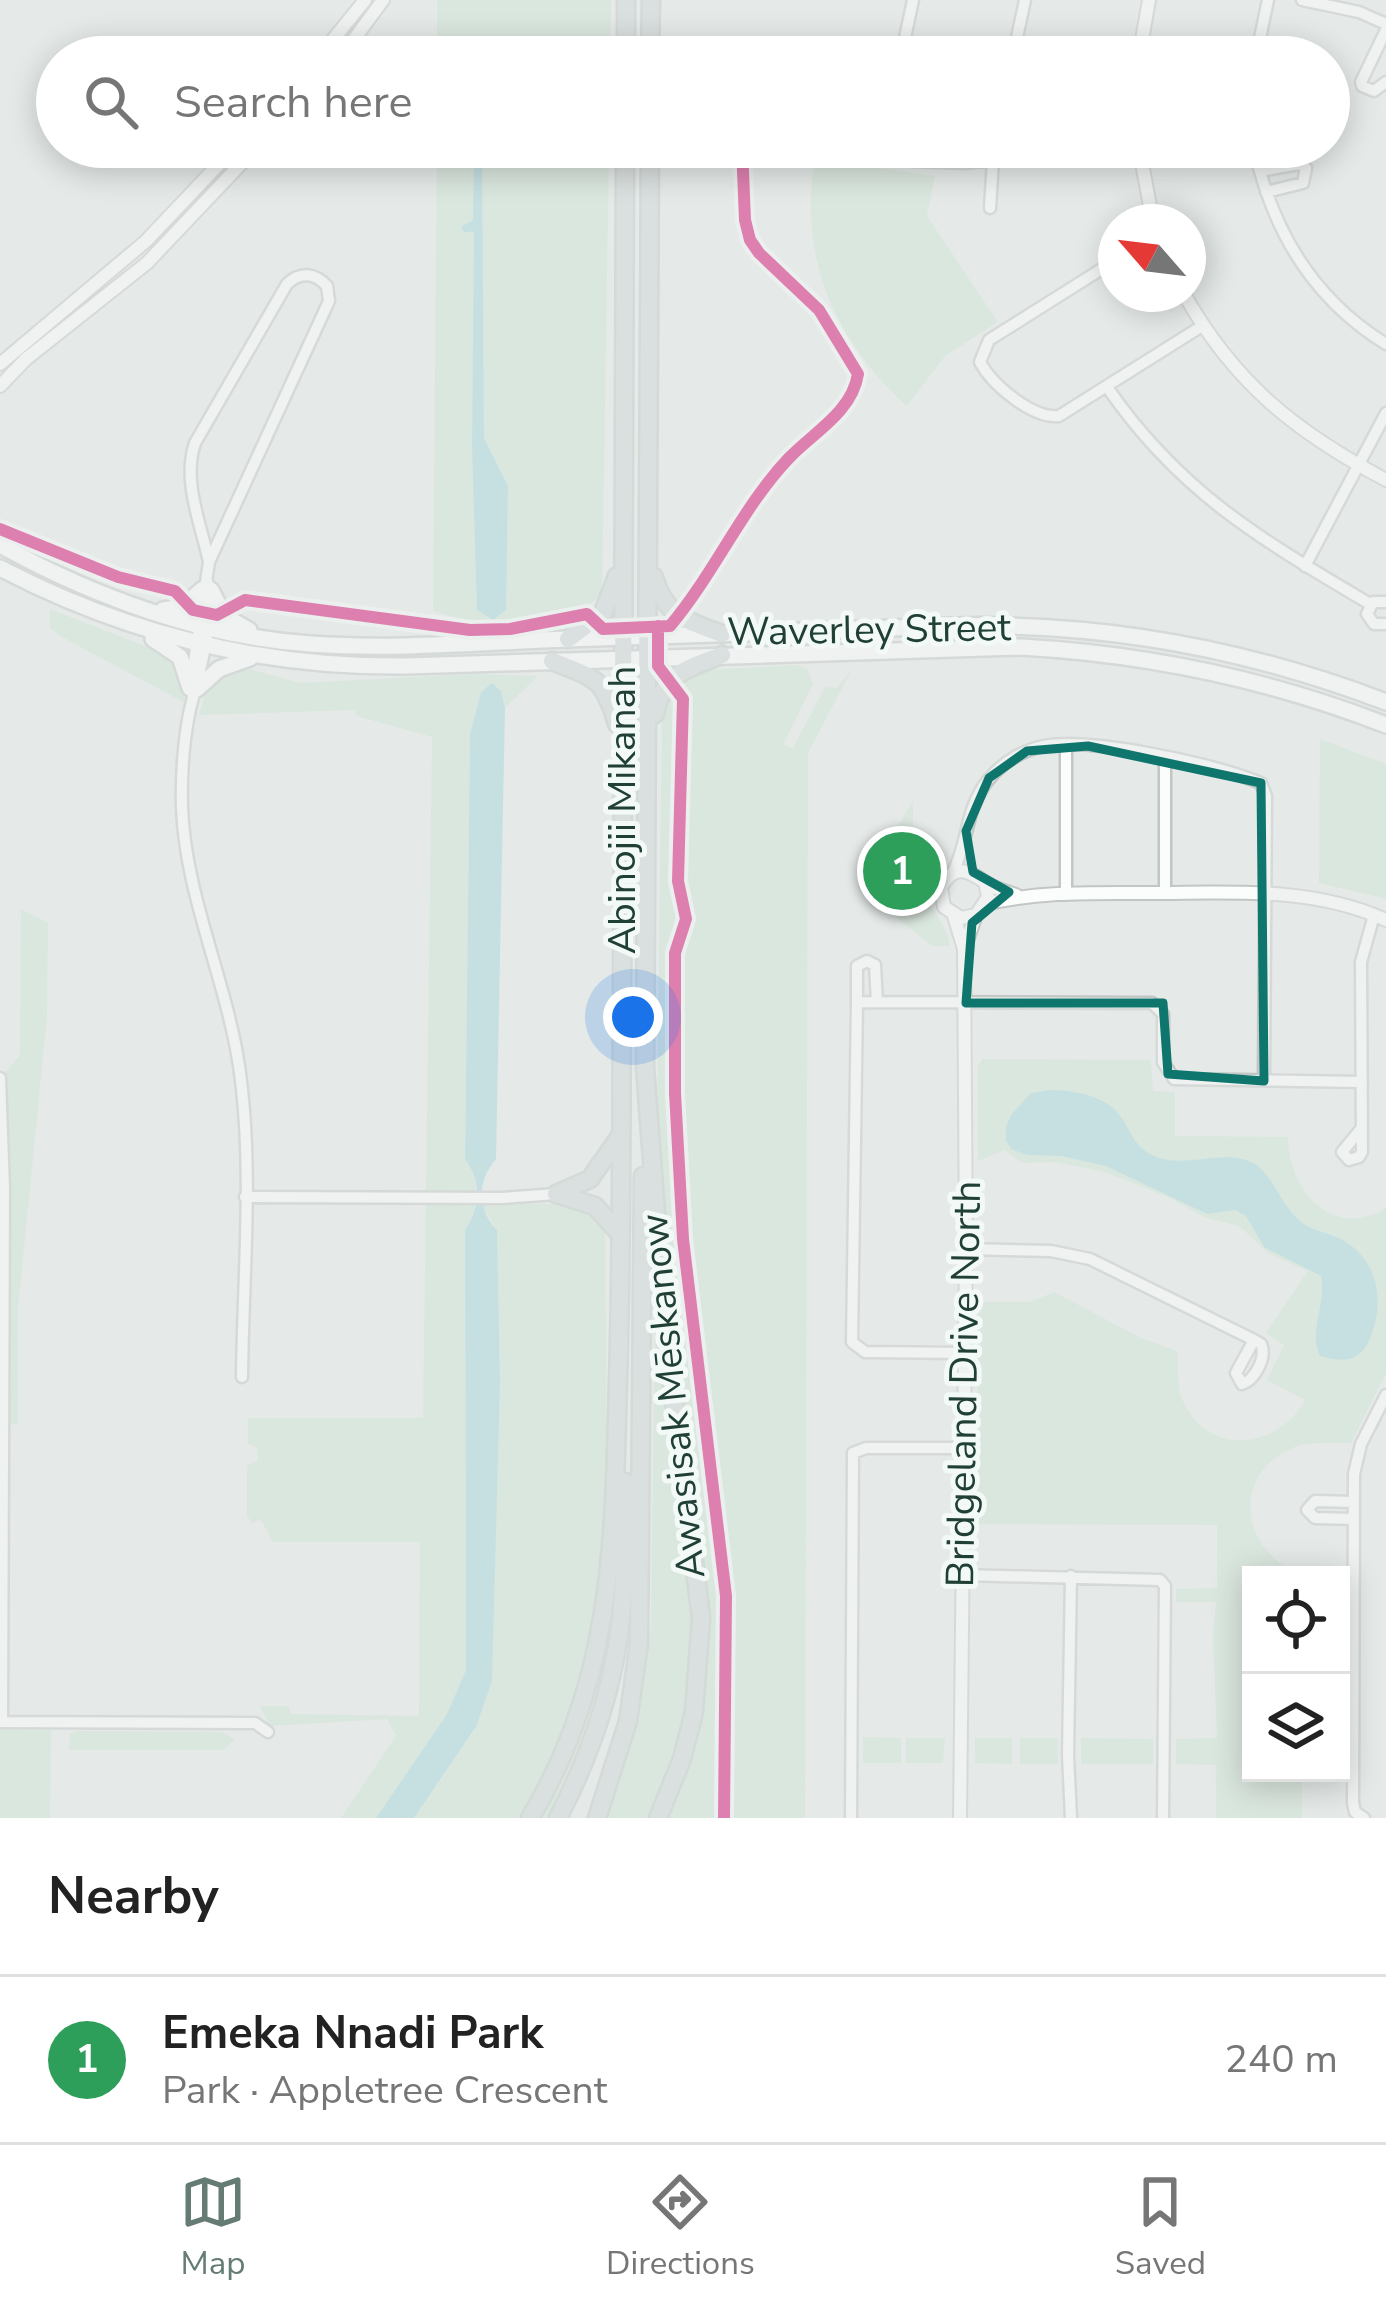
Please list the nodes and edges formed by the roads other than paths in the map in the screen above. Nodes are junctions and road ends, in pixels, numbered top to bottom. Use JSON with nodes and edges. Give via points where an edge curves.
{"nodes":[{"id":1,"x":365,"y":0,"type":"edge"},
{"id":2,"x":383,"y":0,"type":"edge"},
{"id":3,"x":626,"y":0,"type":"edge"},
{"id":4,"x":651,"y":0,"type":"edge"},
{"id":5,"x":913,"y":0,"type":"edge"},
{"id":6,"x":1025,"y":0,"type":"edge"},
{"id":7,"x":1149,"y":0,"type":"edge"},
{"id":8,"x":1268,"y":0,"type":"edge"},
{"id":9,"x":1303,"y":0,"type":"edge"},
{"id":10,"x":1386,"y":27,"type":"edge"},
{"id":11,"x":336,"y":36,"type":"edge"},
{"id":12,"x":356,"y":36,"type":"edge"},
{"id":13,"x":626,"y":36,"type":"edge"},
{"id":14,"x":650,"y":36,"type":"edge"},
{"id":15,"x":906,"y":36,"type":"edge"},
{"id":16,"x":1017,"y":36,"type":"edge"},
{"id":17,"x":1143,"y":36,"type":"edge"},
{"id":18,"x":1260,"y":36,"type":"edge"},
{"id":19,"x":1386,"y":82,"type":"edge"},
{"id":20,"x":215,"y":168,"type":"edge"},
{"id":21,"x":236,"y":168,"type":"edge"},
{"id":22,"x":626,"y":168,"type":"edge"},
{"id":23,"x":650,"y":168,"type":"edge"},
{"id":24,"x":992,"y":168,"type":"edge"},
{"id":25,"x":1143,"y":168,"type":"edge"},
{"id":26,"x":1259,"y":168,"type":"edge"},
{"id":27,"x":1277,"y":168,"type":"edge"},
{"id":28,"x":1306,"y":168,"type":"edge"},
{"id":29,"x":1260,"y":171,"type":"junction"},
{"id":30,"x":1266,"y":192,"type":"junction"},
{"id":31,"x":1150,"y":204,"type":"edge"},
{"id":32,"x":990,"y":208,"type":"dead end"},
{"id":33,"x":1098,"y":271,"type":"edge"},
{"id":34,"x":1194,"y":312,"type":"edge"},
{"id":35,"x":1202,"y":326,"type":"junction"},
{"id":36,"x":1386,"y":344,"type":"edge"},
{"id":37,"x":0,"y":364,"type":"edge"},
{"id":38,"x":0,"y":386,"type":"edge"},
{"id":39,"x":1107,"y":387,"type":"junction"},
{"id":40,"x":1386,"y":413,"type":"edge"},
{"id":41,"x":1358,"y":465,"type":"junction"},
{"id":42,"x":1386,"y":480,"type":"edge"},
{"id":43,"x":0,"y":545,"type":"edge"},
{"id":44,"x":623,"y":558,"type":"junction"},
{"id":45,"x":648,"y":560,"type":"junction"},
{"id":46,"x":209,"y":562,"type":"junction"},
{"id":47,"x":1305,"y":566,"type":"junction"},
{"id":48,"x":0,"y":568,"type":"edge"},
{"id":49,"x":207,"y":587,"type":"junction"},
{"id":50,"x":1386,"y":602,"type":"edge"},
{"id":51,"x":1370,"y":604,"type":"junction"},
{"id":52,"x":154,"y":612,"type":"junction"},
{"id":53,"x":124,"y":623,"type":"junction"},
{"id":54,"x":1386,"y":624,"type":"edge"},
{"id":55,"x":202,"y":625,"type":"junction"},
{"id":56,"x":722,"y":634,"type":"junction"},
{"id":57,"x":647,"y":636,"type":"junction"},
{"id":58,"x":623,"y":638,"type":"junction"},
{"id":59,"x":268,"y":639,"type":"junction"},
{"id":60,"x":568,"y":639,"type":"junction"},
{"id":61,"x":200,"y":645,"type":"junction"},
{"id":62,"x":722,"y":655,"type":"junction"},
{"id":63,"x":254,"y":657,"type":"junction"},
{"id":64,"x":647,"y":658,"type":"junction"},
{"id":65,"x":623,"y":659,"type":"junction"},
{"id":66,"x":552,"y":661,"type":"junction"},
{"id":67,"x":194,"y":690,"type":"junction"},
{"id":68,"x":1386,"y":702,"type":"edge"},
{"id":69,"x":1386,"y":725,"type":"edge"},
{"id":70,"x":622,"y":742,"type":"junction"},
{"id":71,"x":647,"y":744,"type":"junction"},
{"id":72,"x":1066,"y":745,"type":"junction"},
{"id":73,"x":1165,"y":759,"type":"junction"},
{"id":74,"x":965,"y":838,"type":"junction"},
{"id":75,"x":953,"y":872,"type":"junction"},
{"id":76,"x":979,"y":877,"type":"junction"},
{"id":77,"x":1066,"y":893,"type":"junction"},
{"id":78,"x":1165,"y":893,"type":"junction"},
{"id":79,"x":1265,"y":893,"type":"junction"},
{"id":80,"x":1017,"y":895,"type":"junction"},
{"id":81,"x":981,"y":909,"type":"junction"},
{"id":82,"x":954,"y":916,"type":"junction"},
{"id":83,"x":1380,"y":917,"type":"edge"},
{"id":84,"x":964,"y":950,"type":"junction"},
{"id":85,"x":857,"y":1002,"type":"junction"},
{"id":86,"x":878,"y":1002,"type":"junction"},
{"id":87,"x":965,"y":1003,"type":"junction"},
{"id":88,"x":646,"y":1067,"type":"junction"},
{"id":89,"x":0,"y":1078,"type":"edge"},
{"id":90,"x":1264,"y":1081,"type":"junction"},
{"id":91,"x":1362,"y":1082,"type":"junction"},
{"id":92,"x":1361,"y":1129,"type":"dead end"},
{"id":93,"x":621,"y":1136,"type":"junction"},
{"id":94,"x":556,"y":1194,"type":"junction"},
{"id":95,"x":245,"y":1197,"type":"junction"},
{"id":96,"x":620,"y":1234,"type":"junction"},
{"id":97,"x":966,"y":1250,"type":"junction"},
{"id":98,"x":1254,"y":1340,"type":"dead end"},
{"id":99,"x":965,"y":1353,"type":"junction"},
{"id":100,"x":619,"y":1373,"type":"junction"},
{"id":101,"x":242,"y":1377,"type":"dead end"},
{"id":102,"x":1386,"y":1395,"type":"edge"},
{"id":103,"x":2,"y":1424,"type":"edge"},
{"id":104,"x":964,"y":1448,"type":"junction"},
{"id":105,"x":1353,"y":1502,"type":"junction"},
{"id":106,"x":1353,"y":1520,"type":"junction"},
{"id":107,"x":962,"y":1575,"type":"junction"},
{"id":108,"x":1071,"y":1576,"type":"junction"},
{"id":109,"x":1,"y":1722,"type":"edge"},
{"id":110,"x":268,"y":1732,"type":"dead end"},
{"id":111,"x":530,"y":1818,"type":"edge"},
{"id":112,"x":558,"y":1818,"type":"edge"},
{"id":113,"x":597,"y":1818,"type":"edge"},
{"id":114,"x":658,"y":1818,"type":"edge"},
{"id":115,"x":851,"y":1818,"type":"edge"},
{"id":116,"x":960,"y":1818,"type":"edge"},
{"id":117,"x":1071,"y":1818,"type":"edge"},
{"id":118,"x":1163,"y":1818,"type":"edge"},
{"id":119,"x":1364,"y":1818,"type":"edge"}],
"edges":[{"from":1,"to":11,"type":"street"},
{"from":2,"to":12,"type":"street"},
{"from":3,"to":13,"type":"main road"},
{"from":4,"to":14,"type":"main road"},
{"from":5,"to":15,"type":"street"},
{"from":6,"to":16,"type":"street"},
{"from":7,"to":17,"type":"street"},
{"from":8,"to":18,"type":"street"},
{"from":9,"to":10,"type":"street"},
{"from":10,"to":19,"type":"street","via":[[1361,82],[1374,91]]},
{"from":20,"to":37,"type":"street","via":[[136,250]]},
{"from":21,"to":38,"type":"street","via":[[147,263]]},
{"from":22,"to":44,"type":"main road","name":"Abinojii Mikanah"},
{"from":23,"to":45,"type":"main road","name":"Abinojii Mikanah"},
{"from":24,"to":32,"type":"street"},
{"from":25,"to":31,"type":"street"},
{"from":26,"to":29,"type":"street"},
{"from":27,"to":29,"type":"street"},
{"from":28,"to":30,"type":"street","via":[[1304,183]]},
{"from":29,"to":30,"type":"street"},
{"from":30,"to":36,"type":"street","via":[[1315,285]]},
{"from":33,"to":39,"type":"street","via":[[989,340],[980,362],[1035,412],[1052,417]]},
{"from":34,"to":35,"type":"street"},
{"from":35,"to":39,"type":"street"},
{"from":35,"to":41,"type":"street","via":[[1269,404]]},
{"from":39,"to":47,"type":"street","via":[[1184,480]]},
{"from":40,"to":41,"type":"street"},
{"from":41,"to":42,"type":"street"},
{"from":41,"to":47,"type":"street"},
{"from":43,"to":52,"type":"main road","name":"Waverley Street"},
{"from":44,"to":58,"type":"main road","name":"Abinojii Mikanah"},
{"from":44,"to":60,"type":"main road","via":[[605,610]]},
{"from":45,"to":56,"type":"main road","via":[[670,612]]},
{"from":45,"to":57,"type":"main road","name":"Abinojii Mikanah"},
{"from":46,"to":46,"type":"street","via":[[328,301],[327,286],[312,276],[287,284],[195,443],[189,469]]},
{"from":46,"to":49,"type":"street"},
{"from":47,"to":51,"type":"street"},
{"from":48,"to":53,"type":"main road","name":"Waverley Street"},
{"from":49,"to":52,"type":"main road","via":[[182,607]]},
{"from":49,"to":55,"type":"street"},
{"from":49,"to":59,"type":"main road","via":[[224,616]]},
{"from":50,"to":51,"type":"street"},
{"from":51,"to":54,"type":"street","via":[[1370,622]]},
{"from":52,"to":55,"type":"main road","name":"Waverley Street"},
{"from":53,"to":61,"type":"main road","name":"Waverley Street"},
{"from":53,"to":67,"type":"main road","via":[[180,657]]},
{"from":55,"to":59,"type":"main road","name":"Waverley Street"},
{"from":55,"to":61,"type":"street"},
{"from":56,"to":57,"type":"main road","name":"Waverley Street"},
{"from":56,"to":68,"type":"main road","name":"Waverley Street","via":[[976,625],[1092,631],[1267,663]]},
{"from":57,"to":58,"type":"main road","name":"Waverley Street"},
{"from":57,"to":64,"type":"main road","name":"Abinojii Mikanah"},
{"from":58,"to":60,"type":"main road","name":"Waverley Street"},
{"from":58,"to":65,"type":"main road","name":"Abinojii Mikanah"},
{"from":59,"to":60,"type":"main road","name":"Waverley Street","via":[[371,646]]},
{"from":61,"to":63,"type":"main road","name":"Waverley Street"},
{"from":61,"to":67,"type":"street"},
{"from":62,"to":64,"type":"main road","name":"Waverley Street"},
{"from":62,"to":69,"type":"main road","name":"Waverley Street","via":[[960,646],[1092,652],[1242,678]]},
{"from":62,"to":71,"type":"main road","via":[[666,684]]},
{"from":63,"to":66,"type":"main road","name":"Waverley Street","via":[[355,667]]},
{"from":63,"to":67,"type":"main road","via":[[219,669]]},
{"from":64,"to":65,"type":"main road","name":"Waverley Street"},
{"from":64,"to":71,"type":"main road","name":"Abinojii Mikanah"},
{"from":65,"to":66,"type":"main road","name":"Waverley Street"},
{"from":65,"to":70,"type":"main road","name":"Abinojii Mikanah"},
{"from":66,"to":70,"type":"main road","via":[[602,685]]},
{"from":67,"to":95,"type":"street","via":[[184,836],[239,1066]]},
{"from":70,"to":93,"type":"main road","name":"Abinojii Mikanah"},
{"from":71,"to":88,"type":"main road","name":"Abinojii Mikanah"},
{"from":72,"to":73,"type":"street"},
{"from":72,"to":74,"type":"street","via":[[1027,751],[1000,767],[972,804]]},
{"from":72,"to":77,"type":"street"},
{"from":73,"to":78,"type":"street"},
{"from":73,"to":79,"type":"street","via":[[1263,787]]},
{"from":74,"to":75,"type":"street"},
{"from":74,"to":76,"type":"street"},
{"from":75,"to":76,"type":"street"},
{"from":75,"to":82,"type":"street","via":[[940,894]]},
{"from":76,"to":80,"type":"street"},
{"from":76,"to":81,"type":"street"},
{"from":77,"to":78,"type":"street"},
{"from":77,"to":80,"type":"street"},
{"from":78,"to":79,"type":"street"},
{"from":79,"to":83,"type":"street"},
{"from":79,"to":90,"type":"street"},
{"from":80,"to":81,"type":"street"},
{"from":81,"to":82,"type":"street"},
{"from":81,"to":84,"type":"street","name":"Bridgeland Drive North"},
{"from":82,"to":84,"type":"street","name":"Bridgeland Drive North"},
{"from":83,"to":91,"type":"street","via":[[1361,962]]},
{"from":84,"to":87,"type":"street","name":"Bridgeland Drive North"},
{"from":85,"to":86,"type":"street"},
{"from":85,"to":86,"type":"street","via":[[857,966],[867,961],[875,965]]},
{"from":85,"to":99,"type":"street","via":[[852,1342],[865,1352]]},
{"from":86,"to":87,"type":"street"},
{"from":87,"to":90,"type":"street","via":[[1157,1004],[1163,1062],[1174,1079]]},
{"from":87,"to":97,"type":"street","name":"Bridgeland Drive North"},
{"from":88,"to":113,"type":"main road","via":[[639,1642],[622,1744]]},
{"from":88,"to":114,"type":"main road","name":"Abinojii Mikanah","via":[[664,1321],[701,1618],[694,1712]]},
{"from":89,"to":103,"type":"street"},
{"from":90,"to":91,"type":"street"},
{"from":91,"to":92,"type":"street"},
{"from":93,"to":94,"type":"main road","via":[[586,1183]]},
{"from":93,"to":96,"type":"main road","name":"Abinojii Mikanah"},
{"from":94,"to":95,"type":"street"},
{"from":94,"to":96,"type":"main road","via":[[595,1206]]},
{"from":95,"to":101,"type":"street"},
{"from":96,"to":100,"type":"main road","name":"Abinojii Mikanah"},
{"from":97,"to":98,"type":"street","via":[[1090,1259]]},
{"from":97,"to":99,"type":"street","name":"Bridgeland Drive North"},
{"from":99,"to":104,"type":"street","name":"Bridgeland Drive North"},
{"from":100,"to":111,"type":"main road","name":"Abinojii Mikanah","via":[[601,1642],[578,1720]]},
{"from":100,"to":112,"type":"main road","via":[[626,1418],[621,1639],[594,1738]]},
{"from":102,"to":105,"type":"street","via":[[1361,1444]]},
{"from":103,"to":109,"type":"street"},
{"from":104,"to":107,"type":"street","name":"Bridgeland Drive North"},
{"from":104,"to":115,"type":"street","via":[[853,1453]]},
{"from":105,"to":106,"type":"street"},
{"from":105,"to":106,"type":"street","via":[[1315,1501],[1307,1510],[1315,1518]]},
{"from":106,"to":119,"type":"street","via":[[1353,1803]]},
{"from":107,"to":108,"type":"street"},
{"from":107,"to":116,"type":"street","name":"Bridgeland Drive North"},
{"from":108,"to":117,"type":"street"},
{"from":108,"to":118,"type":"street","via":[[1150,1576],[1165,1586]]},
{"from":109,"to":110,"type":"street","via":[[255,1723]]}]}
